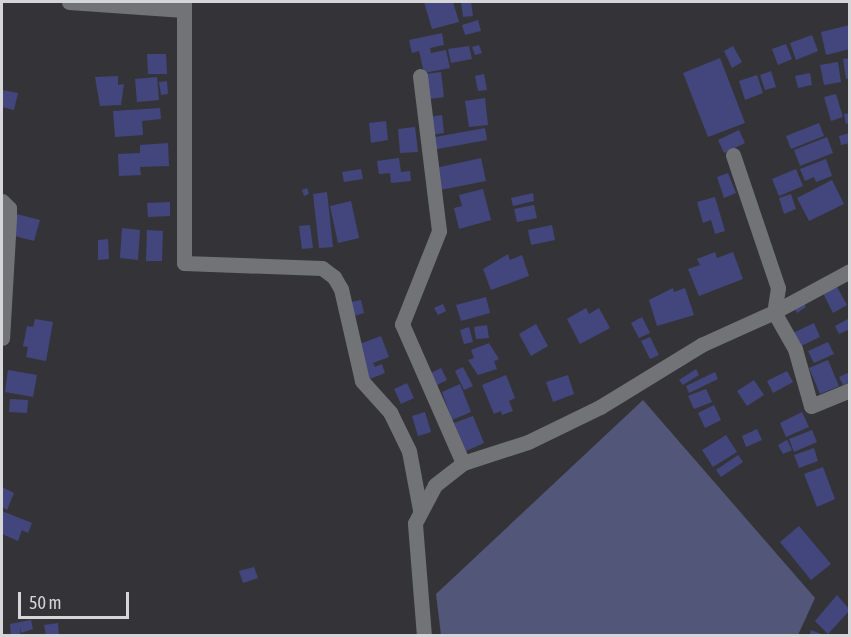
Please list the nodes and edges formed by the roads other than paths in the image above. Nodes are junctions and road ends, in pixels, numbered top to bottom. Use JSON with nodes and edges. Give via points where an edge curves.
{"nodes":[{"id":1,"x":69,"y":2,"type":"edge"},
{"id":2,"x":184,"y":6,"type":"edge"},
{"id":3,"x":420,"y":76,"type":"dead end"},
{"id":4,"x":733,"y":155,"type":"dead end"},
{"id":5,"x":2,"y":201,"type":"edge"},
{"id":6,"x":849,"y":271,"type":"edge"},
{"id":7,"x":774,"y":312,"type":"junction"},
{"id":8,"x":2,"y":338,"type":"edge"},
{"id":9,"x":849,"y":390,"type":"edge"},
{"id":10,"x":463,"y":463,"type":"junction"},
{"id":11,"x":420,"y":510,"type":"junction"},
{"id":12,"x":424,"y":636,"type":"edge"}],
"edges":[{"from":1,"to":2,"type":"street"},
{"from":2,"to":11,"type":"street","via":[[184,263],[322,268],[334,277],[341,288],[362,381],[390,412],[408,451]]},
{"from":3,"to":10,"type":"street","via":[[439,231],[402,324]]},
{"from":4,"to":7,"type":"street","via":[[778,288]]},
{"from":5,"to":8,"type":"street","via":[[9,208],[9,218]]},
{"from":6,"to":7,"type":"street"},
{"from":7,"to":9,"type":"street","via":[[795,350],[811,406]]},
{"from":7,"to":10,"type":"street","via":[[701,345],[600,407],[528,442]]},
{"from":10,"to":11,"type":"street","via":[[435,485]]},
{"from":11,"to":12,"type":"street","via":[[415,523],[416,558]]}]}
